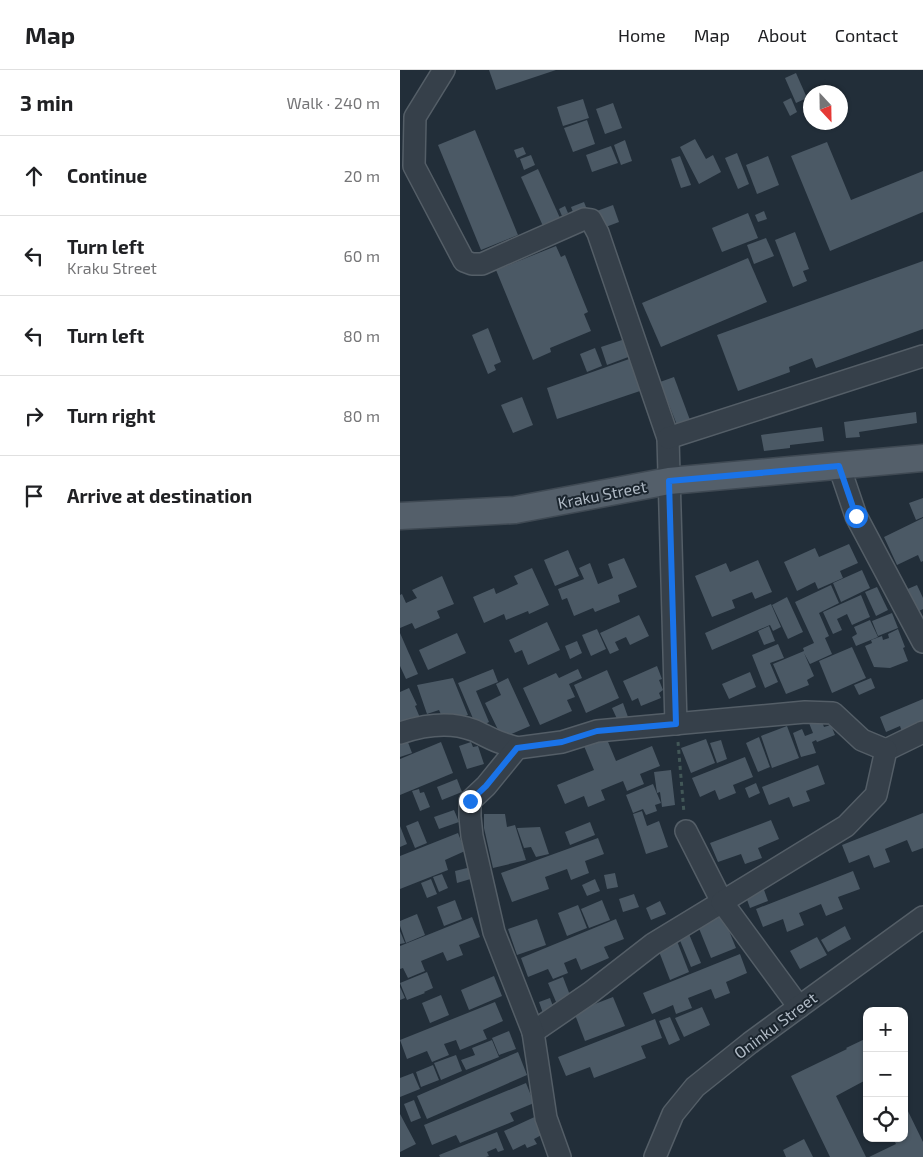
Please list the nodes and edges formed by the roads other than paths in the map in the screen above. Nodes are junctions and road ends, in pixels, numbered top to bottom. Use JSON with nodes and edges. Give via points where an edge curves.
{"nodes":[{"id":1,"x":444,"y":70,"type":"edge"},
{"id":2,"x":923,"y":356,"type":"edge"},
{"id":3,"x":668,"y":438,"type":"junction"},
{"id":4,"x":923,"y":458,"type":"edge"},
{"id":5,"x":839,"y":466,"type":"junction"},
{"id":6,"x":669,"y":481,"type":"junction"},
{"id":7,"x":400,"y":516,"type":"edge"},
{"id":8,"x":923,"y":642,"type":"edge"},
{"id":9,"x":676,"y":724,"type":"junction"},
{"id":10,"x":923,"y":732,"type":"edge"},
{"id":11,"x":400,"y":733,"type":"edge"},
{"id":12,"x":517,"y":748,"type":"junction"},
{"id":13,"x":886,"y":750,"type":"junction"},
{"id":14,"x":686,"y":831,"type":"road end"},
{"id":15,"x":722,"y":902,"type":"junction"},
{"id":16,"x":923,"y":917,"type":"edge"},
{"id":17,"x":799,"y":1007,"type":"junction"},
{"id":18,"x":533,"y":1032,"type":"junction"},
{"id":19,"x":560,"y":1157,"type":"edge"},
{"id":20,"x":655,"y":1157,"type":"edge"}],
"edges":[{"from":1,"to":3,"type":"street","via":[[415,117],[414,166],[464,261],[482,264],[577,221],[591,220]]},
{"from":2,"to":3,"type":"street"},
{"from":3,"to":6,"type":"street"},
{"from":4,"to":5,"type":"main road","name":"Kraku Street"},
{"from":5,"to":6,"type":"main road","name":"Kraku Street"},
{"from":5,"to":8,"type":"street","via":[[856,516]]},
{"from":6,"to":7,"type":"main road","name":"Kraku Street","via":[[515,510]]},
{"from":6,"to":9,"type":"street"},
{"from":9,"to":12,"type":"street","via":[[597,731],[562,742]]},
{"from":9,"to":13,"type":"street","via":[[806,712],[833,713],[862,740]]},
{"from":10,"to":13,"type":"street"},
{"from":11,"to":12,"type":"street","via":[[435,725],[463,727]]},
{"from":12,"to":18,"type":"street","via":[[470,801],[470,817],[494,932]]},
{"from":13,"to":15,"type":"street","via":[[876,796],[846,826]]},
{"from":14,"to":15,"type":"street"},
{"from":15,"to":17,"type":"street"},
{"from":15,"to":18,"type":"street","via":[[653,944]]},
{"from":16,"to":17,"type":"street","name":"Oninku Street"},
{"from":17,"to":20,"type":"street","name":"Oninku Street","via":[[695,1087],[673,1114]]},
{"from":18,"to":19,"type":"street","via":[[546,1118]]}]}
